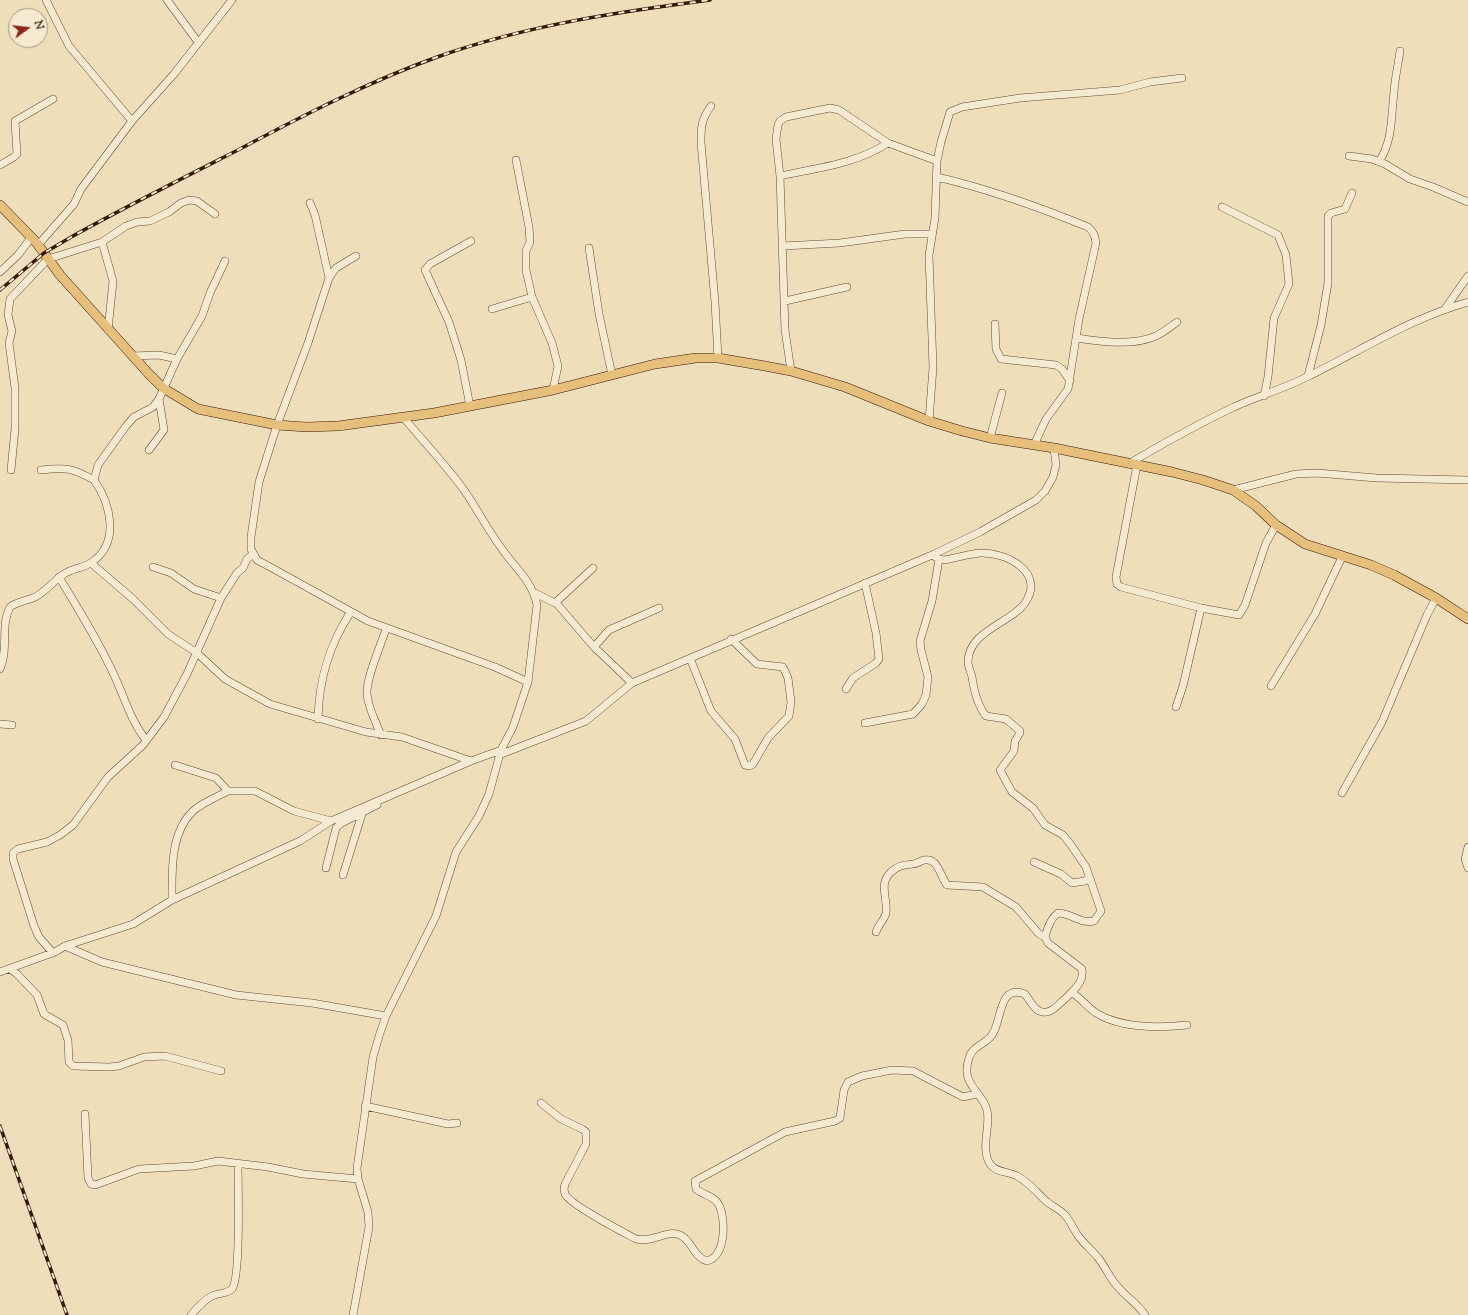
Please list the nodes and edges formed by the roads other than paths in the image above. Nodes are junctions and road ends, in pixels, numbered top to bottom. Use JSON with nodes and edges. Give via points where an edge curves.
{"nodes":[{"id":1,"x":46,"y":0,"type":"edge"},
{"id":2,"x":167,"y":0,"type":"edge"},
{"id":3,"x":232,"y":0,"type":"edge"},
{"id":4,"x":198,"y":42,"type":"junction"},
{"id":5,"x":1400,"y":51,"type":"dead end"},
{"id":6,"x":1182,"y":78,"type":"dead end"},
{"id":7,"x":54,"y":99,"type":"dead end"},
{"id":8,"x":711,"y":106,"type":"dead end"},
{"id":9,"x":132,"y":121,"type":"junction"},
{"id":10,"x":888,"y":143,"type":"junction"},
{"id":11,"x":1349,"y":156,"type":"dead end"},
{"id":12,"x":516,"y":160,"type":"dead end"},
{"id":13,"x":937,"y":161,"type":"junction"},
{"id":14,"x":1379,"y":162,"type":"junction"},
{"id":15,"x":0,"y":165,"type":"edge"},
{"id":16,"x":780,"y":176,"type":"junction"},
{"id":17,"x":937,"y":176,"type":"junction"},
{"id":18,"x":1352,"y":193,"type":"dead end"},
{"id":19,"x":1468,"y":202,"type":"edge"},
{"id":20,"x":310,"y":203,"type":"dead end"},
{"id":21,"x":0,"y":205,"type":"edge"},
{"id":22,"x":1222,"y":207,"type":"dead end"},
{"id":23,"x":215,"y":214,"type":"dead end"},
{"id":24,"x":932,"y":234,"type":"junction"},
{"id":25,"x":31,"y":238,"type":"junction"},
{"id":26,"x":471,"y":241,"type":"dead end"},
{"id":27,"x":102,"y":242,"type":"junction"},
{"id":28,"x":38,"y":245,"type":"junction"},
{"id":29,"x":783,"y":246,"type":"junction"},
{"id":30,"x":589,"y":248,"type":"dead end"},
{"id":31,"x":356,"y":256,"type":"dead end"},
{"id":32,"x":48,"y":259,"type":"junction"},
{"id":33,"x":225,"y":261,"type":"dead end"},
{"id":34,"x":0,"y":272,"type":"edge"},
{"id":35,"x":1468,"y":276,"type":"edge"},
{"id":36,"x":329,"y":278,"type":"junction"},
{"id":37,"x":848,"y":287,"type":"dead end"},
{"id":38,"x":532,"y":297,"type":"junction"},
{"id":39,"x":785,"y":301,"type":"junction"},
{"id":40,"x":1468,"y":302,"type":"edge"},
{"id":41,"x":492,"y":309,"type":"dead end"},
{"id":42,"x":1445,"y":309,"type":"junction"},
{"id":43,"x":1177,"y":322,"type":"dead end"},
{"id":44,"x":995,"y":324,"type":"dead end"},
{"id":45,"x":108,"y":330,"type":"junction"},
{"id":46,"x":1077,"y":338,"type":"junction"},
{"id":47,"x":132,"y":356,"type":"junction"},
{"id":48,"x":718,"y":358,"type":"junction"},
{"id":49,"x":177,"y":359,"type":"junction"},
{"id":50,"x":791,"y":371,"type":"junction"},
{"id":51,"x":612,"y":374,"type":"junction"},
{"id":52,"x":1308,"y":376,"type":"junction"},
{"id":53,"x":1070,"y":380,"type":"junction"},
{"id":54,"x":163,"y":388,"type":"junction"},
{"id":55,"x":553,"y":390,"type":"junction"},
{"id":56,"x":1002,"y":393,"type":"dead end"},
{"id":57,"x":1264,"y":396,"type":"junction"},
{"id":58,"x":158,"y":399,"type":"junction"},
{"id":59,"x":470,"y":406,"type":"junction"},
{"id":60,"x":404,"y":416,"type":"junction"},
{"id":61,"x":929,"y":421,"type":"junction"},
{"id":62,"x":277,"y":425,"type":"junction"},
{"id":63,"x":990,"y":438,"type":"junction"},
{"id":64,"x":1034,"y":445,"type":"junction"},
{"id":65,"x":1054,"y":448,"type":"junction"},
{"id":66,"x":149,"y":450,"type":"dead end"},
{"id":67,"x":1134,"y":464,"type":"junction"},
{"id":68,"x":11,"y":470,"type":"dead end"},
{"id":69,"x":41,"y":470,"type":"dead end"},
{"id":70,"x":94,"y":480,"type":"junction"},
{"id":71,"x":1468,"y":480,"type":"edge"},
{"id":72,"x":1233,"y":490,"type":"junction"},
{"id":73,"x":1276,"y":525,"type":"junction"},
{"id":74,"x":252,"y":555,"type":"junction"},
{"id":75,"x":932,"y":555,"type":"junction"},
{"id":76,"x":1342,"y":557,"type":"junction"},
{"id":77,"x":939,"y":559,"type":"junction"},
{"id":78,"x":91,"y":563,"type":"junction"},
{"id":79,"x":153,"y":567,"type":"dead end"},
{"id":80,"x":593,"y":568,"type":"dead end"},
{"id":81,"x":59,"y":577,"type":"junction"},
{"id":82,"x":865,"y":583,"type":"junction"},
{"id":83,"x":535,"y":593,"type":"junction"},
{"id":84,"x":221,"y":598,"type":"junction"},
{"id":85,"x":1436,"y":598,"type":"junction"},
{"id":86,"x":555,"y":603,"type":"junction"},
{"id":87,"x":659,"y":608,"type":"dead end"},
{"id":88,"x":1201,"y":608,"type":"junction"},
{"id":89,"x":350,"y":613,"type":"junction"},
{"id":90,"x":1468,"y":619,"type":"edge"},
{"id":91,"x":386,"y":628,"type":"junction"},
{"id":92,"x":2,"y":631,"type":"edge"},
{"id":93,"x":731,"y":639,"type":"junction"},
{"id":94,"x":594,"y":647,"type":"junction"},
{"id":95,"x":197,"y":653,"type":"junction"},
{"id":96,"x":690,"y":658,"type":"junction"},
{"id":97,"x":0,"y":669,"type":"edge"},
{"id":98,"x":528,"y":682,"type":"junction"},
{"id":99,"x":632,"y":683,"type":"junction"},
{"id":100,"x":1271,"y":686,"type":"dead end"},
{"id":101,"x":846,"y":688,"type":"dead end"},
{"id":102,"x":1176,"y":706,"type":"dead end"},
{"id":103,"x":318,"y":719,"type":"junction"},
{"id":104,"x":865,"y":723,"type":"dead end"},
{"id":105,"x":0,"y":724,"type":"edge"},
{"id":106,"x":12,"y":725,"type":"dead end"},
{"id":107,"x":381,"y":735,"type":"junction"},
{"id":108,"x":146,"y":740,"type":"junction"},
{"id":109,"x":500,"y":752,"type":"junction"},
{"id":110,"x":471,"y":761,"type":"junction"},
{"id":111,"x":175,"y":765,"type":"dead end"},
{"id":112,"x":228,"y":791,"type":"junction"},
{"id":113,"x":1342,"y":792,"type":"dead end"},
{"id":114,"x":378,"y":801,"type":"junction"},
{"id":115,"x":362,"y":814,"type":"junction"},
{"id":116,"x":331,"y":821,"type":"junction"},
{"id":117,"x":1468,"y":847,"type":"edge"},
{"id":118,"x":1034,"y":862,"type":"dead end"},
{"id":119,"x":326,"y":868,"type":"dead end"},
{"id":120,"x":1468,"y":868,"type":"edge"},
{"id":121,"x":343,"y":875,"type":"dead end"},
{"id":122,"x":1089,"y":877,"type":"junction"},
{"id":123,"x":172,"y":900,"type":"junction"},
{"id":124,"x":876,"y":932,"type":"dead end"},
{"id":125,"x":1045,"y":937,"type":"junction"},
{"id":126,"x":65,"y":946,"type":"junction"},
{"id":127,"x":53,"y":953,"type":"junction"},
{"id":128,"x":10,"y":970,"type":"junction"},
{"id":129,"x":0,"y":972,"type":"edge"},
{"id":130,"x":1072,"y":993,"type":"junction"},
{"id":131,"x":386,"y":1016,"type":"junction"},
{"id":132,"x":1187,"y":1025,"type":"dead end"},
{"id":133,"x":221,"y":1071,"type":"dead end"},
{"id":134,"x":976,"y":1094,"type":"junction"},
{"id":135,"x":541,"y":1103,"type":"dead end"},
{"id":136,"x":365,"y":1106,"type":"junction"},
{"id":137,"x":85,"y":1114,"type":"dead end"},
{"id":138,"x":457,"y":1123,"type":"dead end"},
{"id":139,"x":238,"y":1164,"type":"junction"},
{"id":140,"x":358,"y":1178,"type":"junction"},
{"id":141,"x":191,"y":1315,"type":"edge"},
{"id":142,"x":354,"y":1315,"type":"edge"},
{"id":143,"x":1145,"y":1315,"type":"edge"}],
"edges":[{"from":1,"to":9,"type":"street","via":[[69,46]]},
{"from":2,"to":4,"type":"street"},
{"from":3,"to":4,"type":"street"},
{"from":4,"to":9,"type":"street","via":[[174,74]]},
{"from":5,"to":14,"type":"street","via":[[1390,137],[1387,150]]},
{"from":6,"to":13,"type":"street","via":[[1150,82],[1120,90],[1020,98],[955,109],[947,118]]},
{"from":7,"to":15,"type":"street","via":[[14,121],[17,154]]},
{"from":8,"to":48,"type":"street","via":[[703,117],[701,136]]},
{"from":9,"to":28,"type":"street","via":[[81,189],[74,204]]},
{"from":10,"to":13,"type":"street"},
{"from":10,"to":16,"type":"street","via":[[851,159]]},
{"from":10,"to":16,"type":"street","via":[[840,110],[830,108],[786,117],[780,120],[776,139]]},
{"from":11,"to":14,"type":"street"},
{"from":12,"to":38,"type":"street","via":[[529,227],[530,242],[526,251],[526,270]]},
{"from":13,"to":17,"type":"street"},
{"from":14,"to":19,"type":"street","via":[[1410,179],[1434,186]]},
{"from":16,"to":29,"type":"street"},
{"from":17,"to":24,"type":"street","via":[[936,218]]},
{"from":17,"to":46,"type":"street","via":[[1004,195],[1093,231],[1096,243]]},
{"from":18,"to":52,"type":"street","via":[[1345,209],[1328,216],[1328,283]]},
{"from":20,"to":36,"type":"street"},
{"from":21,"to":25,"type":"main road"},
{"from":22,"to":57,"type":"street","via":[[1278,235],[1286,255],[1289,284],[1274,318]]},
{"from":23,"to":27,"type":"street","via":[[198,201],[189,200],[150,221],[126,226]]},
{"from":24,"to":29,"type":"street","via":[[905,234],[840,243]]},
{"from":24,"to":61,"type":"street","via":[[929,279],[933,366]]},
{"from":25,"to":28,"type":"main road"},
{"from":25,"to":34,"type":"street"},
{"from":26,"to":59,"type":"street","via":[[430,264],[425,270],[451,329],[461,360]]},
{"from":27,"to":32,"type":"street"},
{"from":27,"to":45,"type":"street","via":[[113,281]]},
{"from":28,"to":32,"type":"main road"},
{"from":29,"to":39,"type":"street"},
{"from":30,"to":51,"type":"street","via":[[598,310]]},
{"from":31,"to":36,"type":"street","via":[[336,268]]},
{"from":32,"to":45,"type":"main road"},
{"from":32,"to":68,"type":"street","via":[[16,291],[9,304],[8,315],[12,331],[9,343],[15,388]]},
{"from":33,"to":49,"type":"street","via":[[202,316]]},
{"from":35,"to":42,"type":"street"},
{"from":36,"to":62,"type":"street"},
{"from":37,"to":39,"type":"street"},
{"from":38,"to":41,"type":"street"},
{"from":38,"to":55,"type":"street","via":[[556,355],[558,366]]},
{"from":39,"to":50,"type":"street","via":[[785,330]]},
{"from":40,"to":42,"type":"street"},
{"from":42,"to":52,"type":"street","via":[[1395,331]]},
{"from":43,"to":46,"type":"street","via":[[1147,339],[1114,342]]},
{"from":44,"to":53,"type":"street","via":[[996,349],[1001,359],[1056,365]]},
{"from":45,"to":47,"type":"main road"},
{"from":46,"to":53,"type":"street"},
{"from":47,"to":49,"type":"street","via":[[159,355]]},
{"from":47,"to":54,"type":"main road"},
{"from":48,"to":50,"type":"main road"},
{"from":48,"to":51,"type":"main road","via":[[662,363]]},
{"from":49,"to":54,"type":"street"},
{"from":50,"to":61,"type":"main road","via":[[845,387]]},
{"from":51,"to":55,"type":"main road"},
{"from":52,"to":57,"type":"street"},
{"from":53,"to":64,"type":"street","via":[[1064,397],[1046,419]]},
{"from":54,"to":58,"type":"street"},
{"from":54,"to":62,"type":"main road","via":[[198,409]]},
{"from":55,"to":59,"type":"main road"},
{"from":56,"to":63,"type":"street"},
{"from":57,"to":67,"type":"street","via":[[1234,407],[1159,445]]},
{"from":58,"to":66,"type":"street","via":[[164,430]]},
{"from":58,"to":70,"type":"street","via":[[153,407],[134,417],[126,426],[98,465]]},
{"from":59,"to":60,"type":"main road"},
{"from":60,"to":62,"type":"main road","via":[[338,426]]},
{"from":60,"to":83,"type":"street","via":[[463,489],[496,541]]},
{"from":61,"to":63,"type":"main road"},
{"from":62,"to":74,"type":"street","via":[[260,482],[250,537]]},
{"from":63,"to":64,"type":"main road"},
{"from":64,"to":65,"type":"main road"},
{"from":65,"to":67,"type":"main road"},
{"from":65,"to":75,"type":"street","via":[[1056,465],[1053,477],[1036,500],[980,532]]},
{"from":67,"to":72,"type":"main road","via":[[1203,480]]},
{"from":67,"to":88,"type":"street","via":[[1117,584],[1144,594]]},
{"from":69,"to":70,"type":"street","via":[[76,470]]},
{"from":70,"to":78,"type":"street","via":[[105,498],[110,529],[106,547]]},
{"from":71,"to":72,"type":"street","via":[[1377,478],[1317,473],[1296,474]]},
{"from":72,"to":73,"type":"main road","via":[[1256,506]]},
{"from":73,"to":76,"type":"main road","via":[[1305,544]]},
{"from":73,"to":88,"type":"street","via":[[1266,543],[1242,613],[1236,616]]},
{"from":74,"to":84,"type":"street"},
{"from":74,"to":89,"type":"street"},
{"from":75,"to":77,"type":"street"},
{"from":75,"to":82,"type":"street"},
{"from":76,"to":85,"type":"main road","via":[[1388,572]]},
{"from":76,"to":100,"type":"street","via":[[1315,614]]},
{"from":77,"to":104,"type":"street","via":[[932,601],[920,641],[928,677],[922,704],[913,714]]},
{"from":77,"to":122,"type":"street","via":[[980,553],[995,555],[1016,562],[1031,578],[1025,603],[981,636],[971,650],[968,662],[982,711],[986,716],[1006,719],[1020,731],[1014,751],[1000,770],[1002,776],[1010,790],[1033,808],[1044,825],[1059,832],[1071,844],[1086,867]]},
{"from":78,"to":81,"type":"street"},
{"from":78,"to":95,"type":"street","via":[[134,599],[168,634]]},
{"from":79,"to":84,"type":"street","via":[[171,573],[194,589]]},
{"from":80,"to":86,"type":"street"},
{"from":81,"to":92,"type":"street","via":[[34,597],[10,607]]},
{"from":81,"to":108,"type":"street","via":[[99,645],[116,678],[131,718]]},
{"from":82,"to":93,"type":"street"},
{"from":82,"to":101,"type":"street","via":[[879,658],[853,678]]},
{"from":83,"to":86,"type":"street"},
{"from":83,"to":98,"type":"street","via":[[537,605]]},
{"from":84,"to":95,"type":"street"},
{"from":85,"to":90,"type":"main road"},
{"from":85,"to":113,"type":"street","via":[[1382,722]]},
{"from":86,"to":94,"type":"street"},
{"from":87,"to":94,"type":"street","via":[[609,630]]},
{"from":88,"to":102,"type":"street"},
{"from":89,"to":91,"type":"street"},
{"from":89,"to":103,"type":"street","via":[[338,630],[325,663]]},
{"from":91,"to":98,"type":"street","via":[[495,667]]},
{"from":91,"to":107,"type":"street","via":[[367,692],[368,702]]},
{"from":92,"to":97,"type":"street","via":[[5,655]]},
{"from":93,"to":96,"type":"street"},
{"from":93,"to":96,"type":"street","via":[[757,664],[783,667],[788,678],[791,702],[789,716],[768,738],[750,766],[745,765],[735,739],[711,711]]},
{"from":94,"to":99,"type":"street"},
{"from":95,"to":103,"type":"street","via":[[225,679],[256,698]]},
{"from":95,"to":108,"type":"street","via":[[164,717]]},
{"from":96,"to":99,"type":"street"},
{"from":98,"to":109,"type":"street","via":[[513,727]]},
{"from":99,"to":109,"type":"street","via":[[586,721]]},
{"from":103,"to":107,"type":"street"},
{"from":105,"to":106,"type":"street"},
{"from":107,"to":110,"type":"street","via":[[402,737]]},
{"from":108,"to":127,"type":"street","via":[[108,777],[73,825],[47,842],[18,849],[13,853],[34,926],[39,937]]},
{"from":109,"to":110,"type":"street"},
{"from":109,"to":131,"type":"street","via":[[490,794],[456,852],[436,916]]},
{"from":110,"to":114,"type":"street"},
{"from":111,"to":112,"type":"street","via":[[216,778]]},
{"from":112,"to":116,"type":"street","via":[[255,791],[294,812]]},
{"from":112,"to":123,"type":"street","via":[[193,811],[185,822],[174,857]]},
{"from":114,"to":115,"type":"street","via":[[377,805]]},
{"from":114,"to":116,"type":"street"},
{"from":115,"to":119,"type":"street","via":[[336,828]]},
{"from":115,"to":121,"type":"street"},
{"from":116,"to":123,"type":"street","via":[[300,841]]},
{"from":117,"to":120,"type":"street","via":[[1465,859]]},
{"from":118,"to":122,"type":"street","via":[[1061,874],[1072,883],[1085,881]]},
{"from":122,"to":125,"type":"street","via":[[1101,908],[1100,915],[1094,921],[1086,922],[1058,913],[1051,921]]},
{"from":123,"to":126,"type":"street","via":[[133,924]]},
{"from":124,"to":125,"type":"street","via":[[886,915],[883,885],[886,876],[902,864],[917,864],[923,860],[930,860],[934,861],[947,885],[983,887],[1016,907]]},
{"from":125,"to":130,"type":"street","via":[[1048,943],[1074,961],[1082,970],[1081,982]]},
{"from":126,"to":127,"type":"street"},
{"from":126,"to":131,"type":"street","via":[[102,962],[236,994],[312,1003]]},
{"from":127,"to":128,"type":"street"},
{"from":128,"to":129,"type":"street"},
{"from":128,"to":133,"type":"street","via":[[37,995],[44,1014],[63,1025],[68,1040],[69,1062],[73,1066],[119,1066],[144,1057],[165,1056]]},
{"from":130,"to":132,"type":"street","via":[[1097,1014],[1117,1022],[1140,1026]]},
{"from":130,"to":134,"type":"street","via":[[1055,1009],[1046,1012],[1036,1009],[1025,994],[1010,995],[1003,1000],[996,1030],[969,1056],[967,1069]]},
{"from":131,"to":136,"type":"street","via":[[373,1057]]},
{"from":134,"to":135,"type":"street","via":[[964,1097],[913,1071],[900,1069],[862,1076],[848,1082],[844,1090],[840,1118],[784,1132],[695,1181],[696,1189],[713,1198],[719,1206],[723,1229],[720,1250],[715,1257],[706,1261],[696,1255],[679,1234],[645,1240],[636,1239],[567,1197],[565,1184],[586,1144],[586,1132]]},
{"from":134,"to":143,"type":"street","via":[[988,1112],[987,1148],[990,1164],[998,1170],[1022,1179],[1066,1215],[1080,1238],[1099,1258],[1118,1287]]},
{"from":136,"to":138,"type":"street","via":[[448,1124]]},
{"from":136,"to":140,"type":"street"},
{"from":137,"to":139,"type":"street","via":[[88,1178],[91,1184],[95,1185],[148,1168],[194,1166],[218,1161]]},
{"from":139,"to":140,"type":"street","via":[[303,1174]]},
{"from":139,"to":141,"type":"street","via":[[238,1266],[234,1284],[226,1292],[210,1297]]},
{"from":140,"to":142,"type":"street","via":[[365,1200],[369,1227]]}]}
